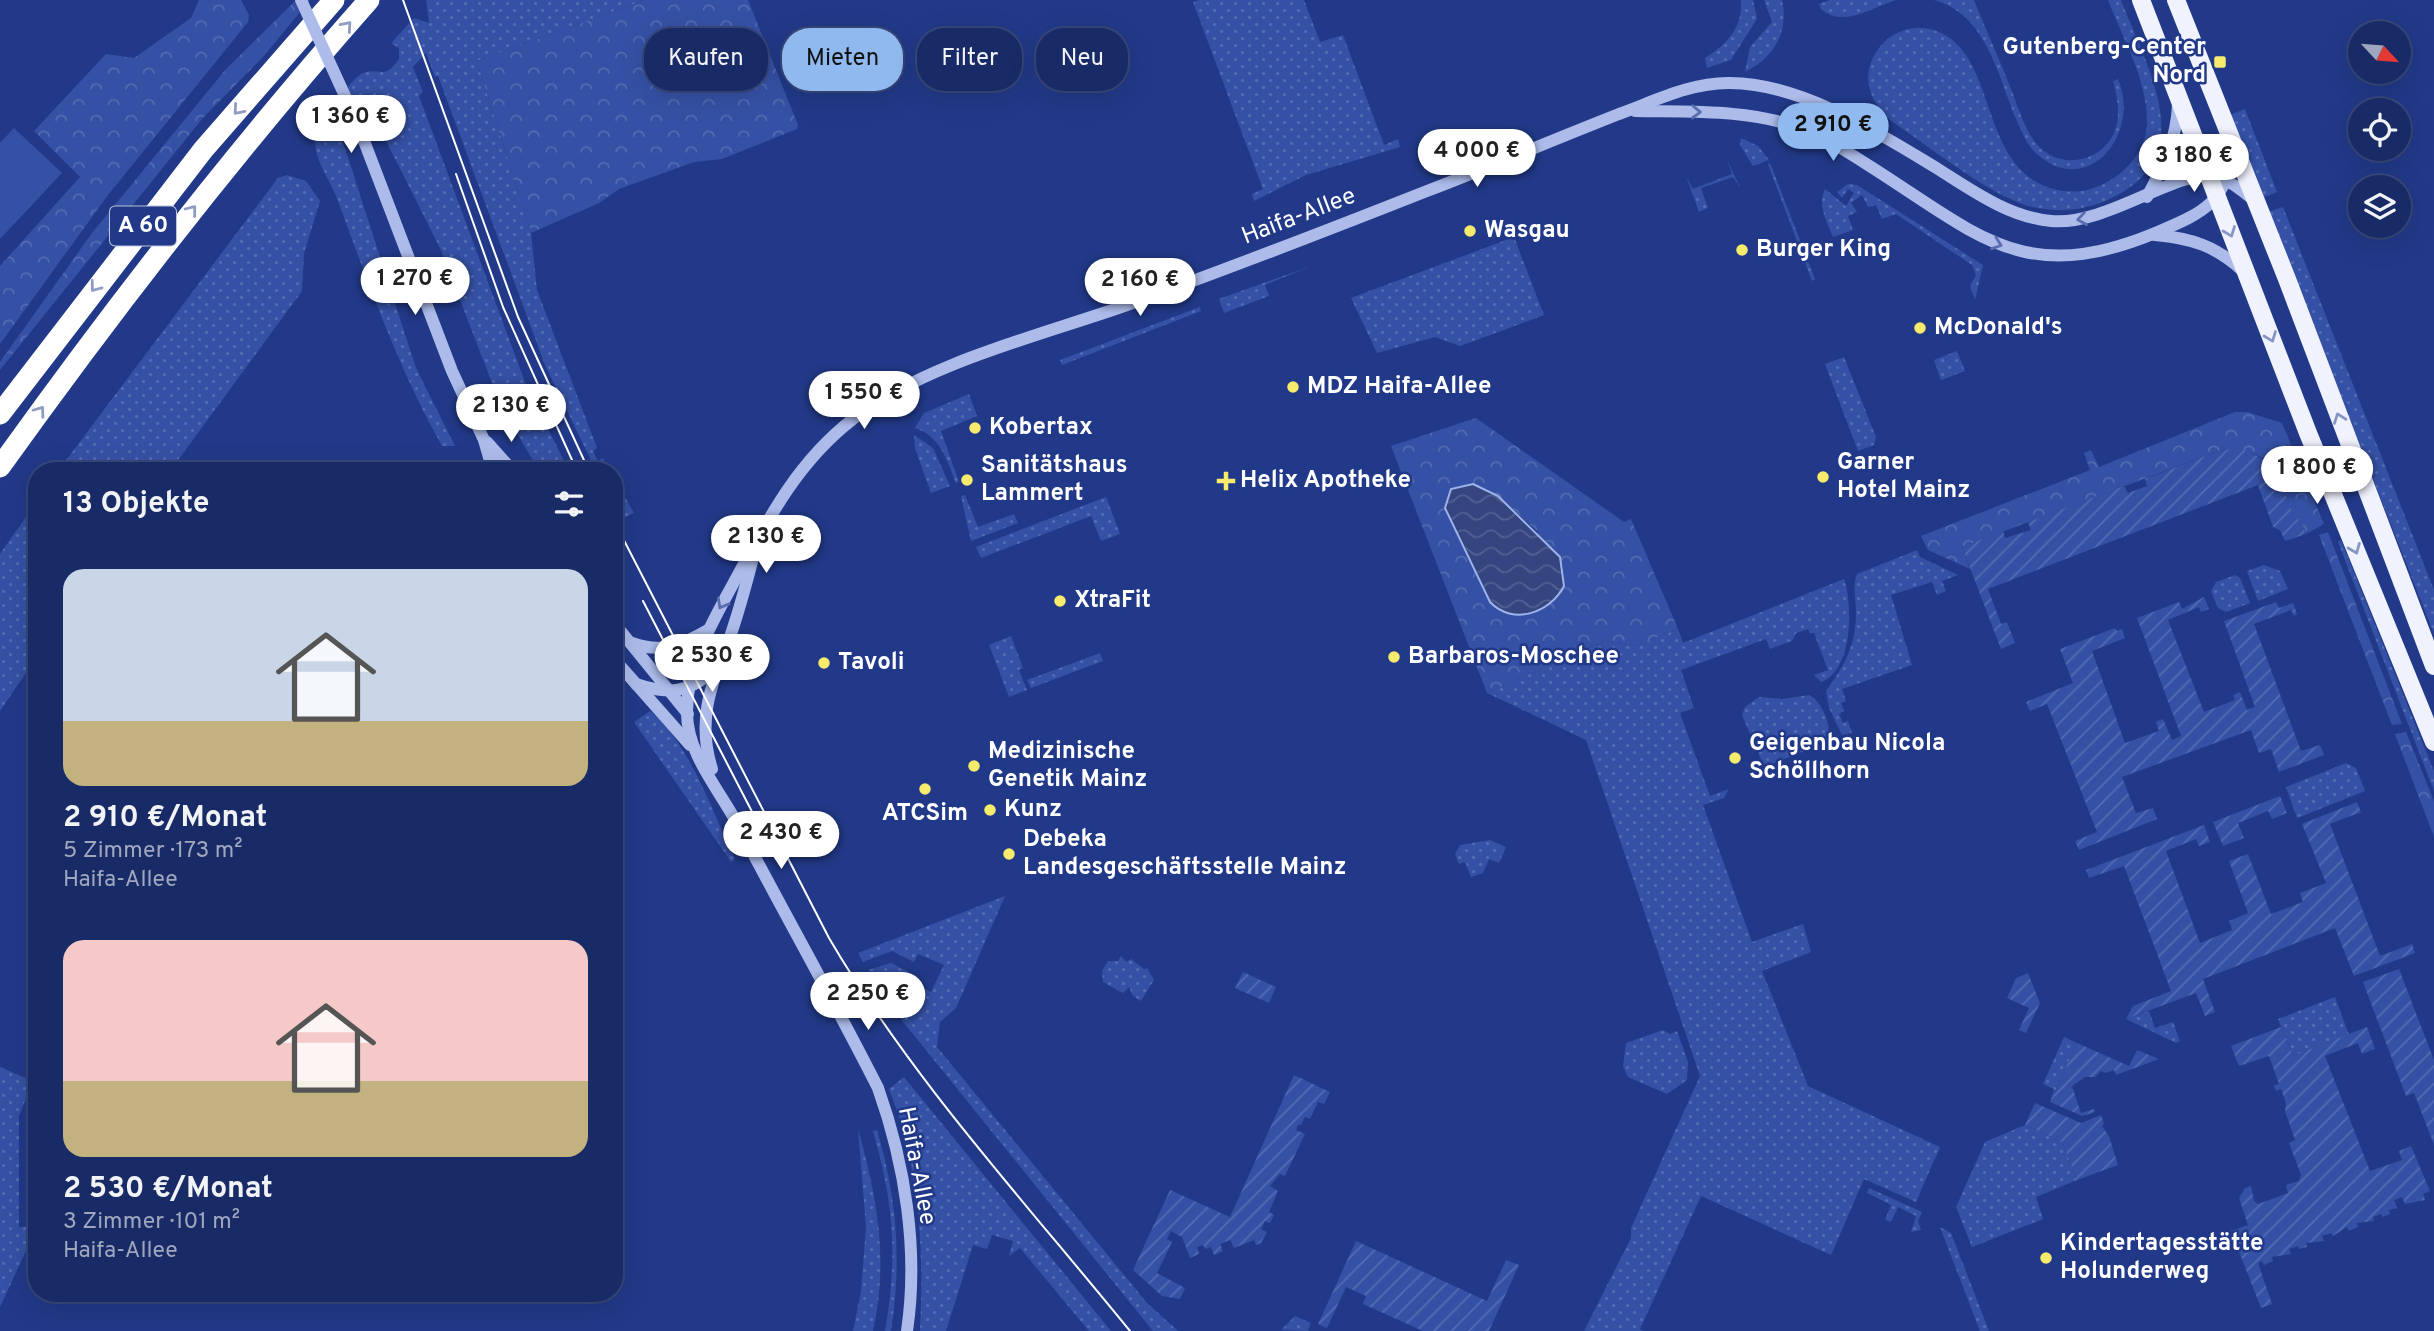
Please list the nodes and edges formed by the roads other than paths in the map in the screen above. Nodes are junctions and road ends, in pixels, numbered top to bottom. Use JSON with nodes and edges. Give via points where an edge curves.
{"nodes":[{"id":1,"x":301,"y":0,"type":"edge"},
{"id":2,"x":334,"y":0,"type":"edge"},
{"id":3,"x":369,"y":0,"type":"edge"},
{"id":4,"x":2141,"y":0,"type":"edge"},
{"id":5,"x":2176,"y":0,"type":"edge"},
{"id":6,"x":2178,"y":100,"type":"junction"},
{"id":7,"x":1628,"y":111,"type":"junction"},
{"id":8,"x":2234,"y":151,"type":"junction"},
{"id":9,"x":2208,"y":176,"type":"junction"},
{"id":10,"x":2228,"y":182,"type":"junction"},
{"id":11,"x":2147,"y":197,"type":"junction"},
{"id":12,"x":2217,"y":199,"type":"junction"},
{"id":13,"x":2254,"y":200,"type":"junction"},
{"id":14,"x":2151,"y":235,"type":"junction"},
{"id":15,"x":2246,"y":274,"type":"junction"},
{"id":16,"x":0,"y":414,"type":"edge"},
{"id":17,"x":484,"y":440,"type":"junction"},
{"id":18,"x":490,"y":462,"type":"edge"},
{"id":19,"x":505,"y":462,"type":"edge"},
{"id":20,"x":0,"y":467,"type":"edge"},
{"id":21,"x":759,"y":534,"type":"junction"},
{"id":22,"x":708,"y":630,"type":"junction"},
{"id":23,"x":623,"y":633,"type":"edge"},
{"id":24,"x":631,"y":642,"type":"junction"},
{"id":25,"x":2434,"y":666,"type":"edge"},
{"id":26,"x":623,"y":670,"type":"edge"},
{"id":27,"x":715,"y":670,"type":"junction"},
{"id":28,"x":633,"y":683,"type":"junction"},
{"id":29,"x":689,"y":688,"type":"junction"},
{"id":30,"x":672,"y":693,"type":"junction"},
{"id":31,"x":687,"y":712,"type":"junction"},
{"id":32,"x":2434,"y":742,"type":"edge"},
{"id":33,"x":692,"y":748,"type":"junction"},
{"id":34,"x":707,"y":752,"type":"junction"},
{"id":35,"x":722,"y":795,"type":"junction"},
{"id":36,"x":908,"y":1331,"type":"edge"}],
"edges":[{"from":1,"to":17,"type":"street","bridge":true,"via":[[356,120],[452,371]]},
{"from":2,"to":16,"type":"highway","number":"A 60","one_way":true,"via":[[194,161]]},
{"from":20,"to":3,"type":"highway","number":"A 60","one_way":true,"via":[[223,171]]},
{"from":4,"to":6,"type":"main road"},
{"from":5,"to":8,"type":"main road"},
{"from":6,"to":9,"type":"main road"},
{"from":6,"to":11,"type":"street","via":[[2169,152]]},
{"from":11,"to":7,"type":"street","name":"Haifa-Allee","one_way":true,"via":[[2083,219],[2058,222],[2022,215],[1836,113],[1769,87],[1701,85]]},
{"from":7,"to":14,"type":"street","name":"Haifa-Allee","one_way":true,"via":[[1732,114],[1785,122],[1841,148],[1974,235],[2039,256],[2090,253]]},
{"from":7,"to":21,"type":"street","name":"Haifa-Allee","via":[[906,387],[858,415],[813,454]]},
{"from":8,"to":10,"type":"street","name":"Haifa-Allee"},
{"from":8,"to":13,"type":"main road"},
{"from":9,"to":10,"type":"street"},
{"from":9,"to":11,"type":"street","name":"Haifa-Allee","via":[[2187,179]]},
{"from":9,"to":12,"type":"main road"},
{"from":10,"to":12,"type":"street","name":"Haifa-Allee"},
{"from":10,"to":13,"type":"street"},
{"from":12,"to":14,"type":"street","name":"Haifa-Allee"},
{"from":12,"to":15,"type":"main road","one_way":true},
{"from":25,"to":13,"type":"main road","one_way":true},
{"from":14,"to":15,"type":"street","via":[[2205,243]]},
{"from":15,"to":32,"type":"main road","one_way":true},
{"from":17,"to":18,"type":"street"},
{"from":17,"to":19,"type":"street"},
{"from":21,"to":22,"type":"street","name":"Haifa-Allee","one_way":true},
{"from":21,"to":27,"type":"street","name":"Haifa-Allee","via":[[740,608]]},
{"from":22,"to":24,"type":"street","via":[[667,649]]},
{"from":22,"to":29,"type":"street","name":"Haifa-Allee"},
{"from":23,"to":24,"type":"street"},
{"from":24,"to":30,"type":"street"},
{"from":26,"to":28,"type":"street"},
{"from":27,"to":29,"type":"street"},
{"from":27,"to":34,"type":"street","name":"Haifa-Allee","via":[[707,703]]},
{"from":28,"to":30,"type":"street"},
{"from":28,"to":33,"type":"street"},
{"from":29,"to":30,"type":"street"},
{"from":29,"to":31,"type":"street","name":"Haifa-Allee"},
{"from":30,"to":31,"type":"street"},
{"from":31,"to":33,"type":"street","name":"Haifa-Allee"},
{"from":31,"to":34,"type":"street"},
{"from":33,"to":35,"type":"street","name":"Haifa-Allee"},
{"from":34,"to":35,"type":"street","name":"Haifa-Allee"},
{"from":35,"to":36,"type":"street","name":"Haifa-Allee","via":[[868,1069],[889,1118],[906,1202]]}]}
